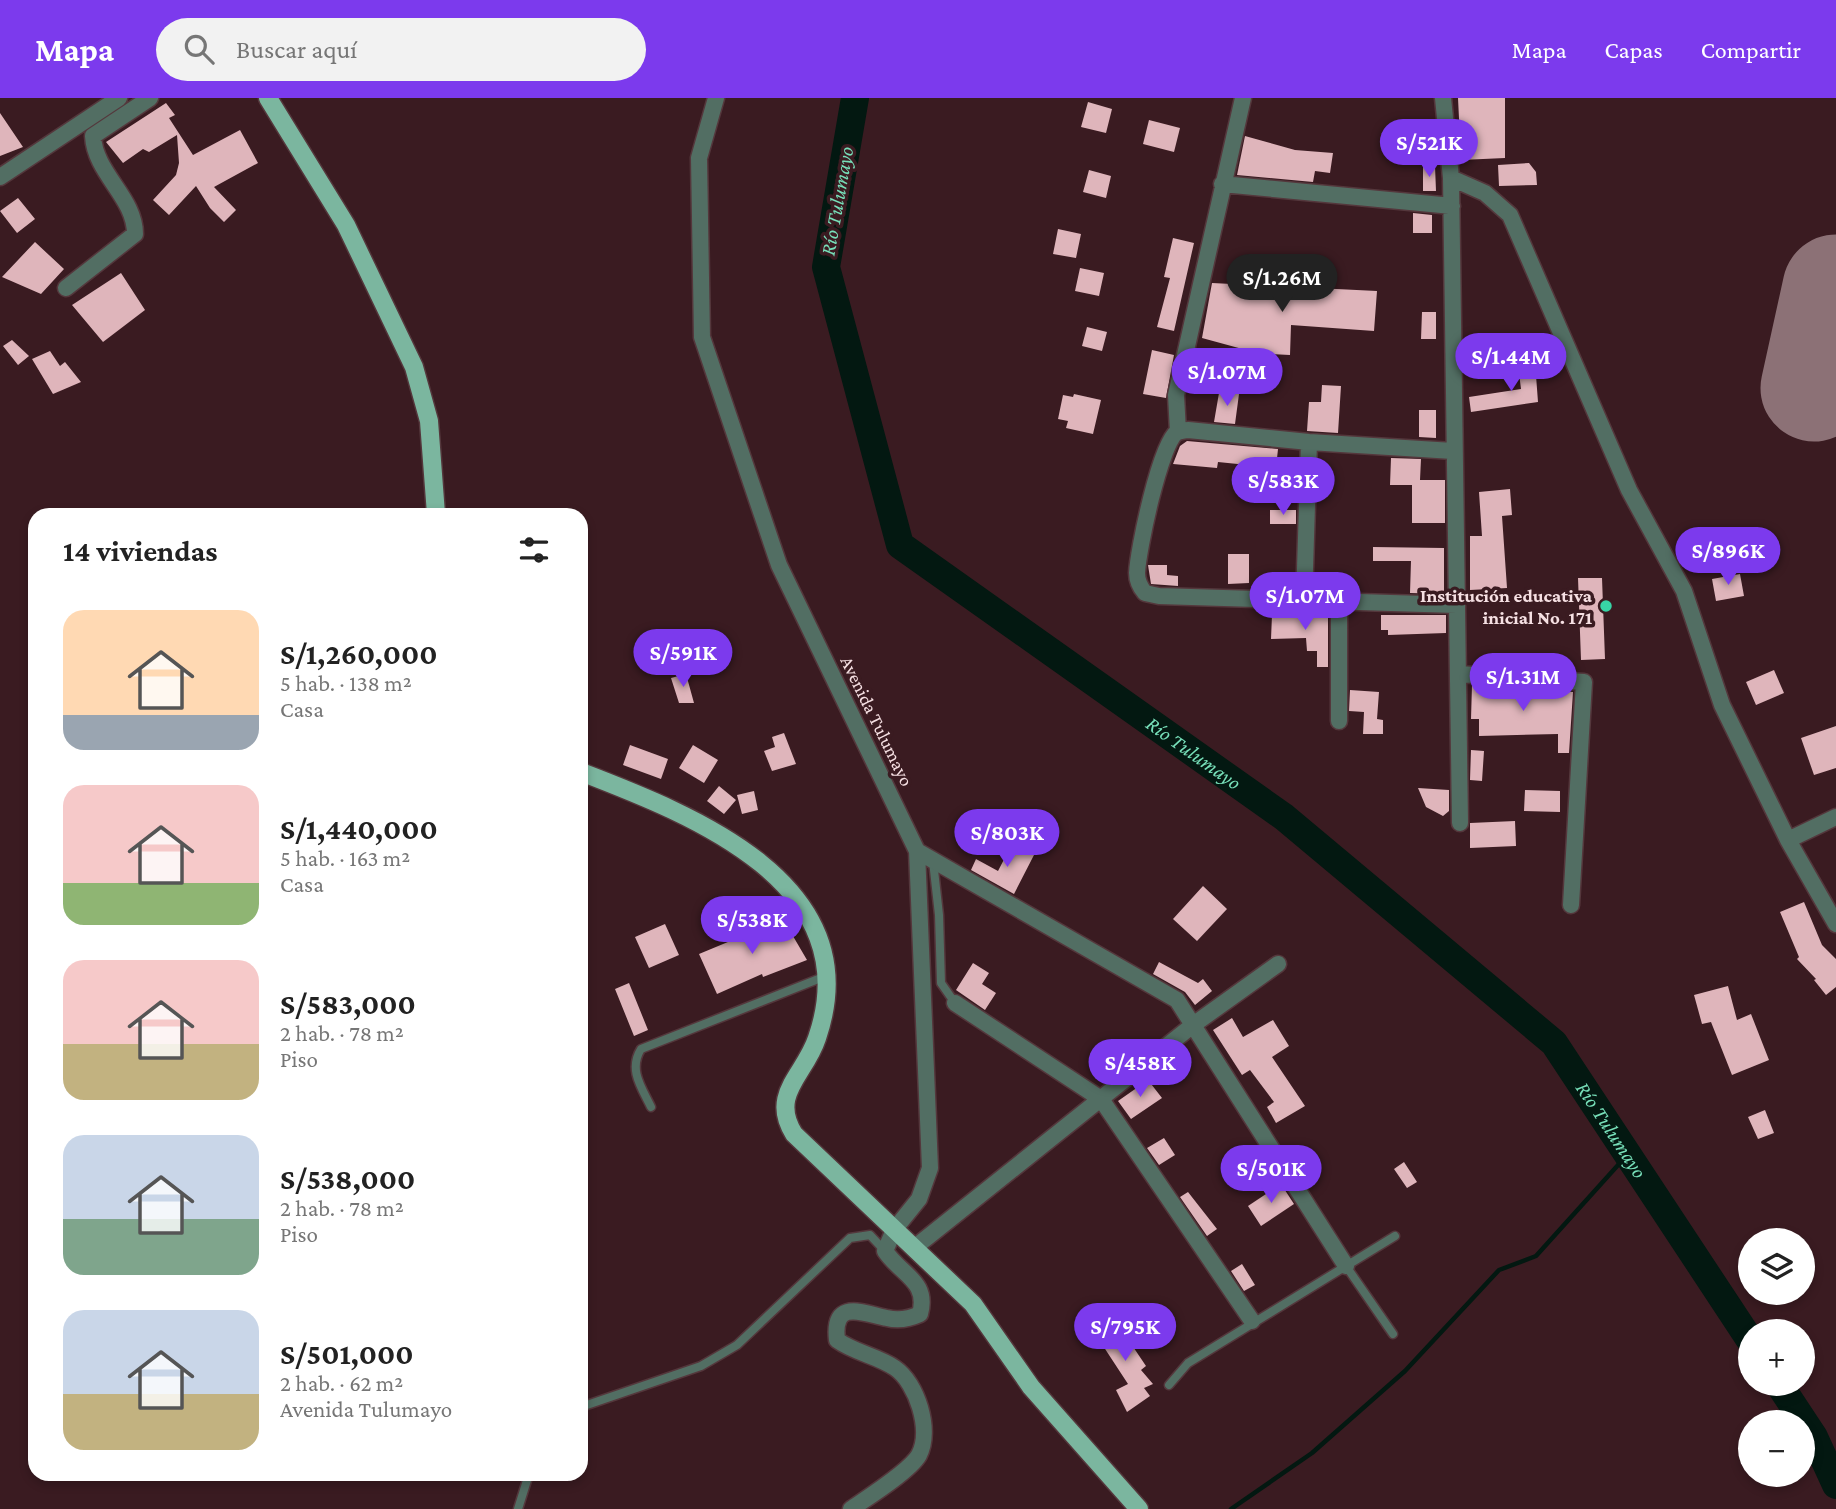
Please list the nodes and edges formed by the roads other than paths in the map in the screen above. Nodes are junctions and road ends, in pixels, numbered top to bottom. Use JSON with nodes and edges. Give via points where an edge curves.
{"nodes":[{"id":1,"x":119,"y":98,"type":"edge"},
{"id":2,"x":150,"y":98,"type":"edge"},
{"id":3,"x":268,"y":98,"type":"edge"},
{"id":4,"x":716,"y":98,"type":"edge"},
{"id":5,"x":1242,"y":98,"type":"edge"},
{"id":6,"x":1443,"y":98,"type":"edge"},
{"id":7,"x":0,"y":177,"type":"edge"},
{"id":8,"x":1451,"y":178,"type":"junction"},
{"id":9,"x":1222,"y":184,"type":"junction"},
{"id":10,"x":1452,"y":206,"type":"junction"},
{"id":11,"x":66,"y":288,"type":"dead end"},
{"id":12,"x":1178,"y":432,"type":"junction"},
{"id":13,"x":1309,"y":442,"type":"junction"},
{"id":14,"x":1454,"y":451,"type":"junction"},
{"id":15,"x":436,"y":508,"type":"edge"},
{"id":16,"x":1304,"y":601,"type":"junction"},
{"id":17,"x":1339,"y":602,"type":"junction"},
{"id":18,"x":1456,"y":605,"type":"junction"},
{"id":19,"x":1458,"y":674,"type":"junction"},
{"id":20,"x":1339,"y":721,"type":"dead end"},
{"id":21,"x":588,"y":775,"type":"edge"},
{"id":22,"x":1836,"y":817,"type":"edge"},
{"id":23,"x":1460,"y":822,"type":"dead end"},
{"id":24,"x":1788,"y":840,"type":"junction"},
{"id":25,"x":917,"y":851,"type":"junction"},
{"id":26,"x":933,"y":861,"type":"junction"},
{"id":27,"x":1571,"y":905,"type":"dead end"},
{"id":28,"x":1836,"y":924,"type":"edge"},
{"id":29,"x":1278,"y":964,"type":"dead end"},
{"id":30,"x":825,"y":976,"type":"junction"},
{"id":31,"x":955,"y":1003,"type":"joint"},
{"id":32,"x":1193,"y":1025,"type":"junction"},
{"id":33,"x":1101,"y":1099,"type":"junction"},
{"id":34,"x":651,"y":1107,"type":"dead end"},
{"id":35,"x":894,"y":1230,"type":"junction"},
{"id":36,"x":1395,"y":1236,"type":"dead end"},
{"id":37,"x":914,"y":1248,"type":"junction"},
{"id":38,"x":885,"y":1251,"type":"junction"},
{"id":39,"x":1346,"y":1266,"type":"junction"},
{"id":40,"x":1252,"y":1321,"type":"junction"},
{"id":41,"x":1393,"y":1334,"type":"dead end"},
{"id":42,"x":1168,"y":1384,"type":"dead end"},
{"id":43,"x":588,"y":1405,"type":"edge"},
{"id":44,"x":527,"y":1481,"type":"edge"},
{"id":45,"x":518,"y":1509,"type":"edge"},
{"id":46,"x":851,"y":1509,"type":"edge"},
{"id":47,"x":1139,"y":1509,"type":"edge"}],
"edges":[{"from":1,"to":7,"type":"street"},
{"from":2,"to":11,"type":"street","via":[[93,136],[95,155],[130,211],[135,234]]},
{"from":3,"to":15,"type":"main road","via":[[346,225],[414,367],[429,421]]},
{"from":4,"to":25,"type":"street","name":"Avenida Tulumayo","via":[[699,158],[702,337],[779,565]]},
{"from":5,"to":9,"type":"street"},
{"from":6,"to":8,"type":"street"},
{"from":8,"to":10,"type":"street"},
{"from":8,"to":24,"type":"street","via":[[1485,193],[1510,215],[1629,490],[1684,591],[1722,705]]},
{"from":9,"to":10,"type":"street"},
{"from":9,"to":12,"type":"street","via":[[1176,395]]},
{"from":10,"to":14,"type":"street"},
{"from":12,"to":13,"type":"street"},
{"from":12,"to":16,"type":"street","via":[[1142,530],[1139,586],[1145,593],[1159,596]]},
{"from":13,"to":14,"type":"street"},
{"from":13,"to":16,"type":"street"},
{"from":14,"to":18,"type":"street"},
{"from":16,"to":17,"type":"street"},
{"from":17,"to":18,"type":"street"},
{"from":17,"to":20,"type":"street"},
{"from":18,"to":19,"type":"street"},
{"from":19,"to":23,"type":"street"},
{"from":19,"to":27,"type":"street","via":[[1584,682]]},
{"from":21,"to":30,"type":"main road","via":[[693,818],[755,858],[808,917],[820,940]]},
{"from":22,"to":24,"type":"street"},
{"from":24,"to":28,"type":"street"},
{"from":25,"to":26,"type":"street"},
{"from":25,"to":35,"type":"street","via":[[930,1168],[919,1199]]},
{"from":26,"to":31,"type":"lane","via":[[941,983]]},
{"from":26,"to":32,"type":"street","via":[[1177,1000]]},
{"from":29,"to":32,"type":"street"},
{"from":30,"to":34,"type":"lane","via":[[641,1049],[635,1072]]},
{"from":30,"to":35,"type":"main road","via":[[817,1039],[783,1110],[794,1134]]},
{"from":31,"to":33,"type":"street"},
{"from":32,"to":33,"type":"street"},
{"from":32,"to":39,"type":"street"},
{"from":33,"to":37,"type":"street"},
{"from":33,"to":40,"type":"street"},
{"from":35,"to":37,"type":"main road"},
{"from":35,"to":38,"type":"street"},
{"from":36,"to":39,"type":"lane"},
{"from":37,"to":47,"type":"main road","via":[[973,1304],[1031,1387]]},
{"from":38,"to":43,"type":"lane","via":[[870,1235],[850,1238],[737,1345],[701,1366]]},
{"from":38,"to":46,"type":"street","via":[[921,1288],[920,1314],[907,1320],[855,1310],[844,1314],[836,1328],[837,1340],[853,1352],[894,1366],[910,1382],[923,1428],[919,1455]]},
{"from":39,"to":40,"type":"lane"},
{"from":39,"to":41,"type":"lane"},
{"from":40,"to":42,"type":"lane","via":[[1188,1363]]},
{"from":44,"to":45,"type":"lane"}]}
